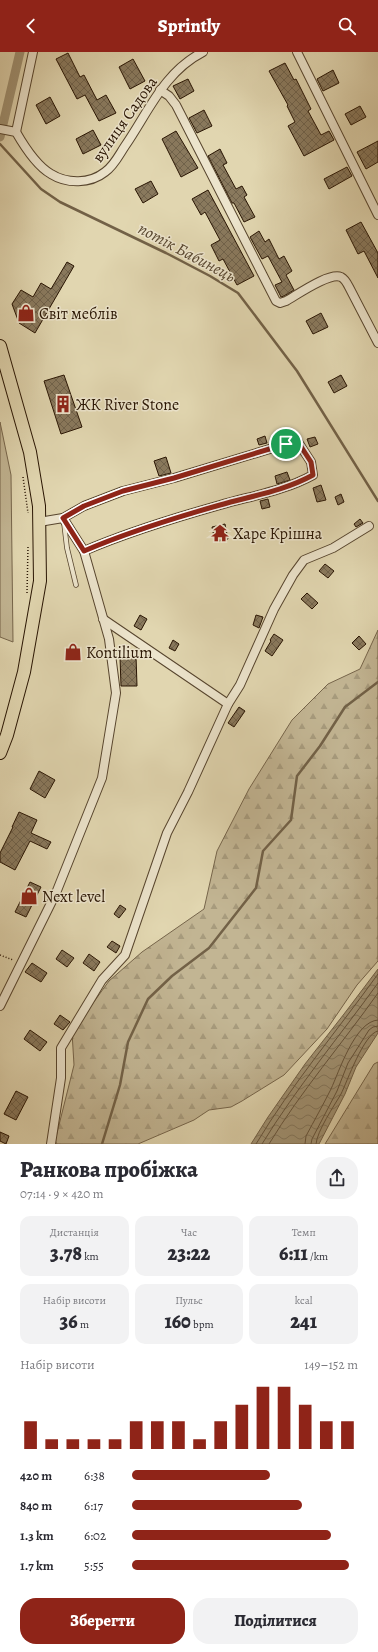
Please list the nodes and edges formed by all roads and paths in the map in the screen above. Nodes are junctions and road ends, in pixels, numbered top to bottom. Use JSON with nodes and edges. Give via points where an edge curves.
{"nodes":[{"id":1,"x":33,"y":52,"type":"edge"},
{"id":2,"x":297,"y":52,"type":"edge"},
{"id":3,"x":199,"y":53,"type":"edge"},
{"id":4,"x":160,"y":90,"type":"junction"},
{"id":5,"x":0,"y":129,"type":"edge"},
{"id":6,"x":13,"y":131,"type":"junction"},
{"id":7,"x":378,"y":214,"type":"edge"},
{"id":8,"x":378,"y":343,"type":"edge"},
{"id":9,"x":0,"y":346,"type":"edge"},
{"id":10,"x":2,"y":359,"type":"edge"},
{"id":11,"x":22,"y":476,"type":"dead end"},
{"id":12,"x":28,"y":514,"type":"dead end"},
{"id":13,"x":63,"y":518,"type":"junction"},
{"id":14,"x":40,"y":522,"type":"junction"},
{"id":15,"x":370,"y":526,"type":"dead end"},
{"id":16,"x":28,"y":545,"type":"dead end"},
{"id":17,"x":84,"y":551,"type":"junction"},
{"id":18,"x":76,"y":585,"type":"dead end"},
{"id":19,"x":26,"y":600,"type":"dead end"},
{"id":20,"x":103,"y":619,"type":"junction"},
{"id":21,"x":228,"y":704,"type":"junction"},
{"id":22,"x":0,"y":753,"type":"edge"},
{"id":23,"x":0,"y":955,"type":"edge"},
{"id":24,"x":21,"y":964,"type":"junction"},
{"id":25,"x":0,"y":1006,"type":"edge"},
{"id":26,"x":51,"y":1144,"type":"edge"}],
"edges":[{"from":1,"to":6,"type":"street"},
{"from":2,"to":7,"type":"street"},
{"from":3,"to":4,"type":"street","name":"вулиця Садова","via":[[173,73]]},
{"from":4,"to":6,"type":"street","name":"вулиця Садова","via":[[112,166],[104,173],[86,181],[67,180],[50,174]]},
{"from":4,"to":8,"type":"street","via":[[176,105],[276,302],[286,301],[320,282],[339,276],[346,282]]},
{"from":5,"to":6,"type":"street"},
{"from":9,"to":10,"type":"main road"},
{"from":10,"to":14,"type":"main road","via":[[30,452]]},
{"from":11,"to":12,"type":"path"},
{"from":13,"to":14,"type":"street"},
{"from":13,"to":17,"type":"street"},
{"from":13,"to":17,"type":"street","via":[[84,506],[123,491],[286,444],[298,442],[311,462],[313,475],[303,480],[114,538]]},
{"from":13,"to":18,"type":"lane"},
{"from":14,"to":22,"type":"main road","via":[[40,581],[24,672]]},
{"from":15,"to":21,"type":"street","via":[[333,548],[304,560],[274,609],[240,685]]},
{"from":16,"to":19,"type":"path"},
{"from":17,"to":20,"type":"street"},
{"from":20,"to":21,"type":"street"},
{"from":20,"to":24,"type":"street","via":[[109,639],[116,693],[102,778],[56,893]]},
{"from":21,"to":26,"type":"street","via":[[167,833],[125,956],[102,980],[61,1048],[62,1078]]},
{"from":23,"to":24,"type":"path"},
{"from":24,"to":25,"type":"street"}]}
